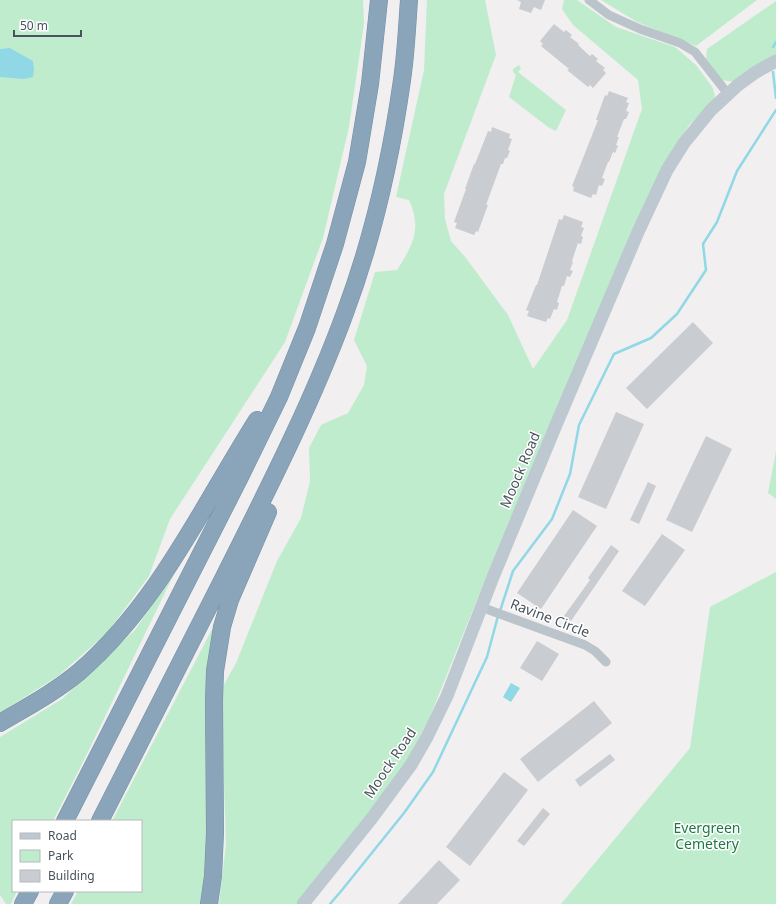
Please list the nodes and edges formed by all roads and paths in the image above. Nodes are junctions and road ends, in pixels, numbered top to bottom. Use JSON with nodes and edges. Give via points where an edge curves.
{"nodes":[{"id":1,"x":379,"y":0,"type":"edge"},
{"id":2,"x":409,"y":0,"type":"edge"},
{"id":3,"x":589,"y":0,"type":"edge"},
{"id":4,"x":776,"y":61,"type":"edge"},
{"id":5,"x":728,"y":94,"type":"junction"},
{"id":6,"x":279,"y":396,"type":"junction"},
{"id":7,"x":281,"y":462,"type":"junction"},
{"id":8,"x":486,"y":609,"type":"junction"},
{"id":9,"x":606,"y":662,"type":"dead end"},
{"id":10,"x":0,"y":723,"type":"edge"},
{"id":11,"x":66,"y":820,"type":"edge"},
{"id":12,"x":101,"y":820,"type":"edge"},
{"id":13,"x":29,"y":892,"type":"edge"},
{"id":14,"x":64,"y":892,"type":"edge"},
{"id":15,"x":23,"y":904,"type":"edge"},
{"id":16,"x":58,"y":904,"type":"edge"},
{"id":17,"x":209,"y":904,"type":"edge"},
{"id":18,"x":303,"y":904,"type":"edge"}],
"edges":[{"from":1,"to":6,"type":"highway","via":[[362,137],[336,244],[307,328]]},
{"from":2,"to":7,"type":"highway","via":[[396,122],[369,236],[346,312],[311,398]]},
{"from":3,"to":5,"type":"street","via":[[609,15],[680,43],[695,52]]},
{"from":4,"to":5,"type":"main road","name":"Moock Road","via":[[756,72]]},
{"from":5,"to":8,"type":"main road","name":"Moock Road","via":[[695,127],[660,181],[556,425]]},
{"from":6,"to":10,"type":"highway","via":[[256,420],[201,514],[131,618],[98,654],[67,682]]},
{"from":6,"to":11,"type":"highway"},
{"from":7,"to":12,"type":"highway"},
{"from":7,"to":17,"type":"highway","via":[[267,517],[230,600],[218,650],[214,700],[214,848]]},
{"from":8,"to":9,"type":"street","name":"Ravine Circle","via":[[584,645]]},
{"from":8,"to":18,"type":"main road","name":"Moock Road","via":[[427,737],[411,765]]},
{"from":13,"to":15,"type":"highway"},
{"from":14,"to":16,"type":"highway"}]}
